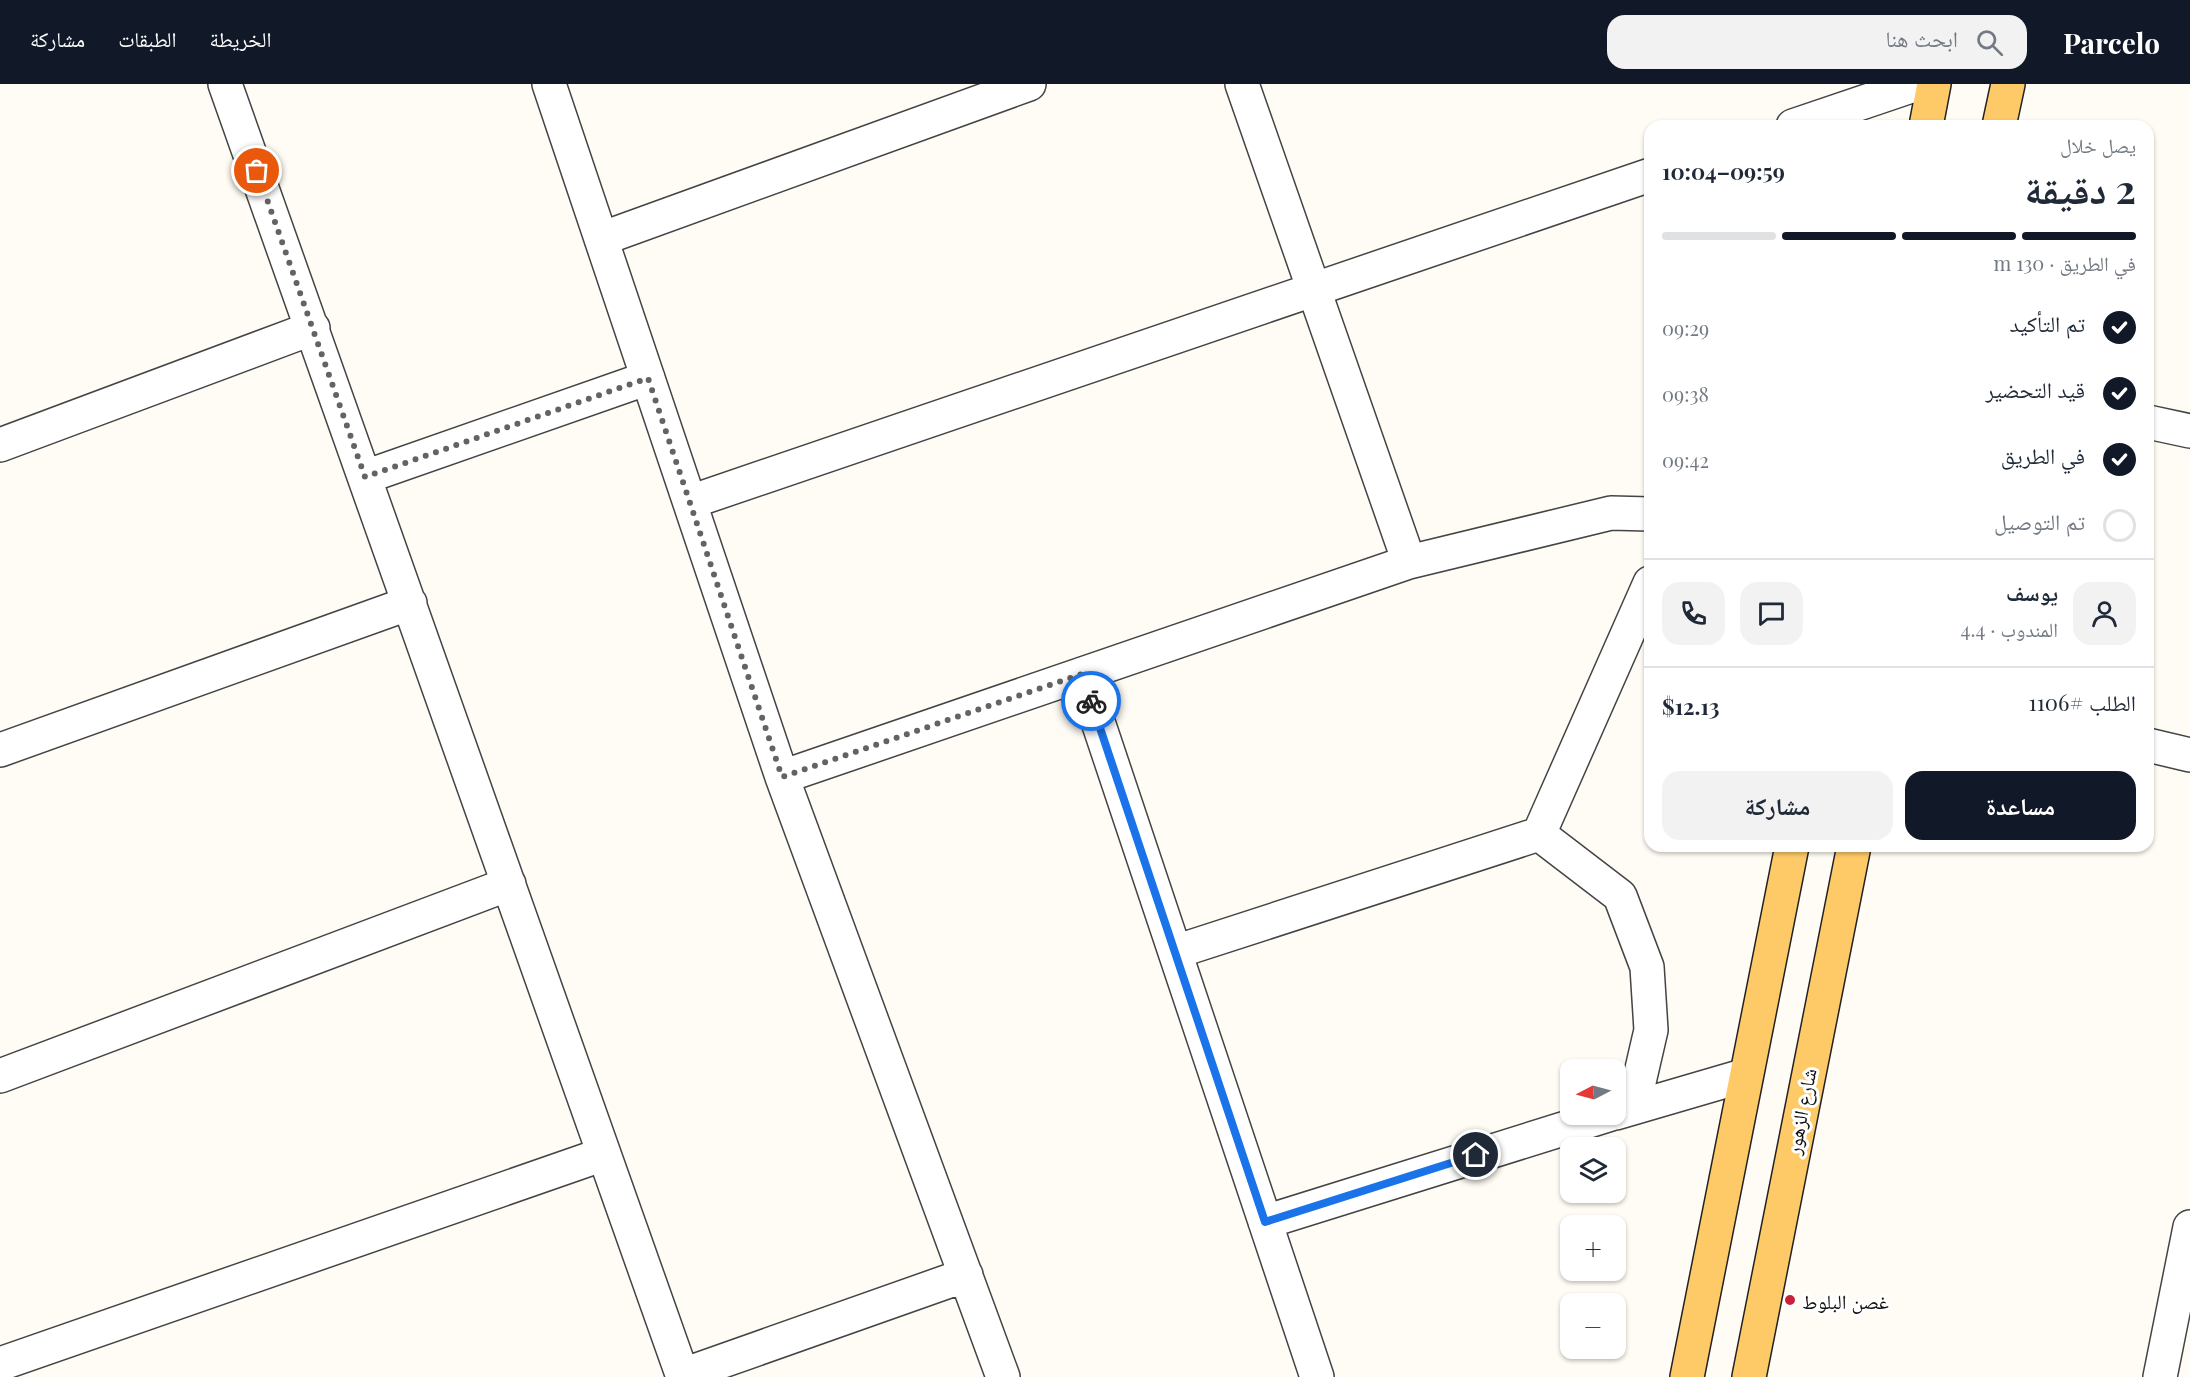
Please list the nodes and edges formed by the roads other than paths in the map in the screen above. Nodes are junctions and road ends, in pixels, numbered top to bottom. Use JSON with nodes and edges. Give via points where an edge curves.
{"nodes":[{"id":1,"x":225,"y":84,"type":"edge"},
{"id":2,"x":549,"y":84,"type":"edge"},
{"id":3,"x":1029,"y":84,"type":"edge"},
{"id":4,"x":1242,"y":84,"type":"edge"},
{"id":5,"x":1917,"y":84,"type":"edge"},
{"id":6,"x":1934,"y":84,"type":"edge"},
{"id":7,"x":2007,"y":84,"type":"edge"},
{"id":8,"x":1811,"y":120,"type":"edge"},
{"id":9,"x":1927,"y":120,"type":"edge"},
{"id":10,"x":2000,"y":120,"type":"edge"},
{"id":11,"x":1644,"y":177,"type":"edge"},
{"id":12,"x":601,"y":238,"type":"junction"},
{"id":13,"x":1314,"y":289,"type":"junction"},
{"id":14,"x":313,"y":328,"type":"junction"},
{"id":15,"x":648,"y":378,"type":"junction"},
{"id":16,"x":2154,"y":423,"type":"edge"},
{"id":17,"x":2190,"y":431,"type":"edge"},
{"id":18,"x":0,"y":445,"type":"edge"},
{"id":19,"x":365,"y":477,"type":"junction"},
{"id":20,"x":690,"y":502,"type":"junction"},
{"id":21,"x":1644,"y":514,"type":"edge"},
{"id":22,"x":1409,"y":562,"type":"junction"},
{"id":23,"x":1644,"y":597,"type":"edge"},
{"id":24,"x":410,"y":603,"type":"junction"},
{"id":25,"x":1082,"y":674,"type":"junction"},
{"id":26,"x":2154,"y":746,"type":"edge"},
{"id":27,"x":0,"y":750,"type":"edge"},
{"id":28,"x":2190,"y":755,"type":"edge"},
{"id":29,"x":782,"y":777,"type":"junction"},
{"id":30,"x":1539,"y":834,"type":"junction"},
{"id":31,"x":1791,"y":852,"type":"edge"},
{"id":32,"x":1853,"y":852,"type":"edge"},
{"id":33,"x":509,"y":884,"type":"junction"},
{"id":34,"x":1175,"y":952,"type":"junction"},
{"id":35,"x":1746,"y":1075,"type":"junction"},
{"id":36,"x":0,"y":1076,"type":"edge"},
{"id":37,"x":1626,"y":1096,"type":"edge"},
{"id":38,"x":1626,"y":1110,"type":"edge"},
{"id":39,"x":1578,"y":1125,"type":"edge"},
{"id":40,"x":604,"y":1154,"type":"junction"},
{"id":41,"x":1265,"y":1222,"type":"junction"},
{"id":42,"x":2190,"y":1227,"type":"edge"},
{"id":43,"x":966,"y":1275,"type":"junction"},
{"id":44,"x":0,"y":1364,"type":"edge"},
{"id":45,"x":683,"y":1376,"type":"edge"},
{"id":46,"x":1003,"y":1377,"type":"edge"},
{"id":47,"x":1317,"y":1377,"type":"edge"},
{"id":48,"x":1687,"y":1377,"type":"edge"},
{"id":49,"x":1749,"y":1377,"type":"edge"},
{"id":50,"x":2160,"y":1377,"type":"edge"}],
"edges":[{"from":1,"to":14,"type":"street"},
{"from":2,"to":12,"type":"street"},
{"from":3,"to":12,"type":"street"},
{"from":4,"to":13,"type":"street"},
{"from":5,"to":8,"type":"street"},
{"from":6,"to":9,"type":"main road"},
{"from":7,"to":10,"type":"main road"},
{"from":11,"to":13,"type":"street"},
{"from":12,"to":15,"type":"street"},
{"from":13,"to":20,"type":"street"},
{"from":13,"to":22,"type":"street"},
{"from":14,"to":18,"type":"street"},
{"from":14,"to":19,"type":"street"},
{"from":15,"to":19,"type":"street"},
{"from":15,"to":20,"type":"street"},
{"from":16,"to":17,"type":"street"},
{"from":19,"to":24,"type":"street"},
{"from":20,"to":29,"type":"street"},
{"from":21,"to":22,"type":"street","via":[[1611,513]]},
{"from":22,"to":25,"type":"street"},
{"from":23,"to":30,"type":"street"},
{"from":24,"to":27,"type":"street"},
{"from":24,"to":33,"type":"street"},
{"from":25,"to":29,"type":"street"},
{"from":25,"to":34,"type":"street"},
{"from":26,"to":28,"type":"street"},
{"from":29,"to":43,"type":"street"},
{"from":30,"to":34,"type":"street"},
{"from":30,"to":37,"type":"street","via":[[1620,896],[1647,967],[1651,1030]]},
{"from":31,"to":35,"type":"main road"},
{"from":32,"to":49,"type":"main road","name":"شارع الزهور"},
{"from":33,"to":36,"type":"street"},
{"from":33,"to":40,"type":"street"},
{"from":34,"to":41,"type":"street"},
{"from":35,"to":38,"type":"street"},
{"from":35,"to":48,"type":"main road"},
{"from":39,"to":41,"type":"street"},
{"from":40,"to":44,"type":"street"},
{"from":40,"to":45,"type":"street"},
{"from":41,"to":47,"type":"street"},
{"from":42,"to":50,"type":"street"},
{"from":43,"to":45,"type":"street"},
{"from":43,"to":46,"type":"street"}]}
